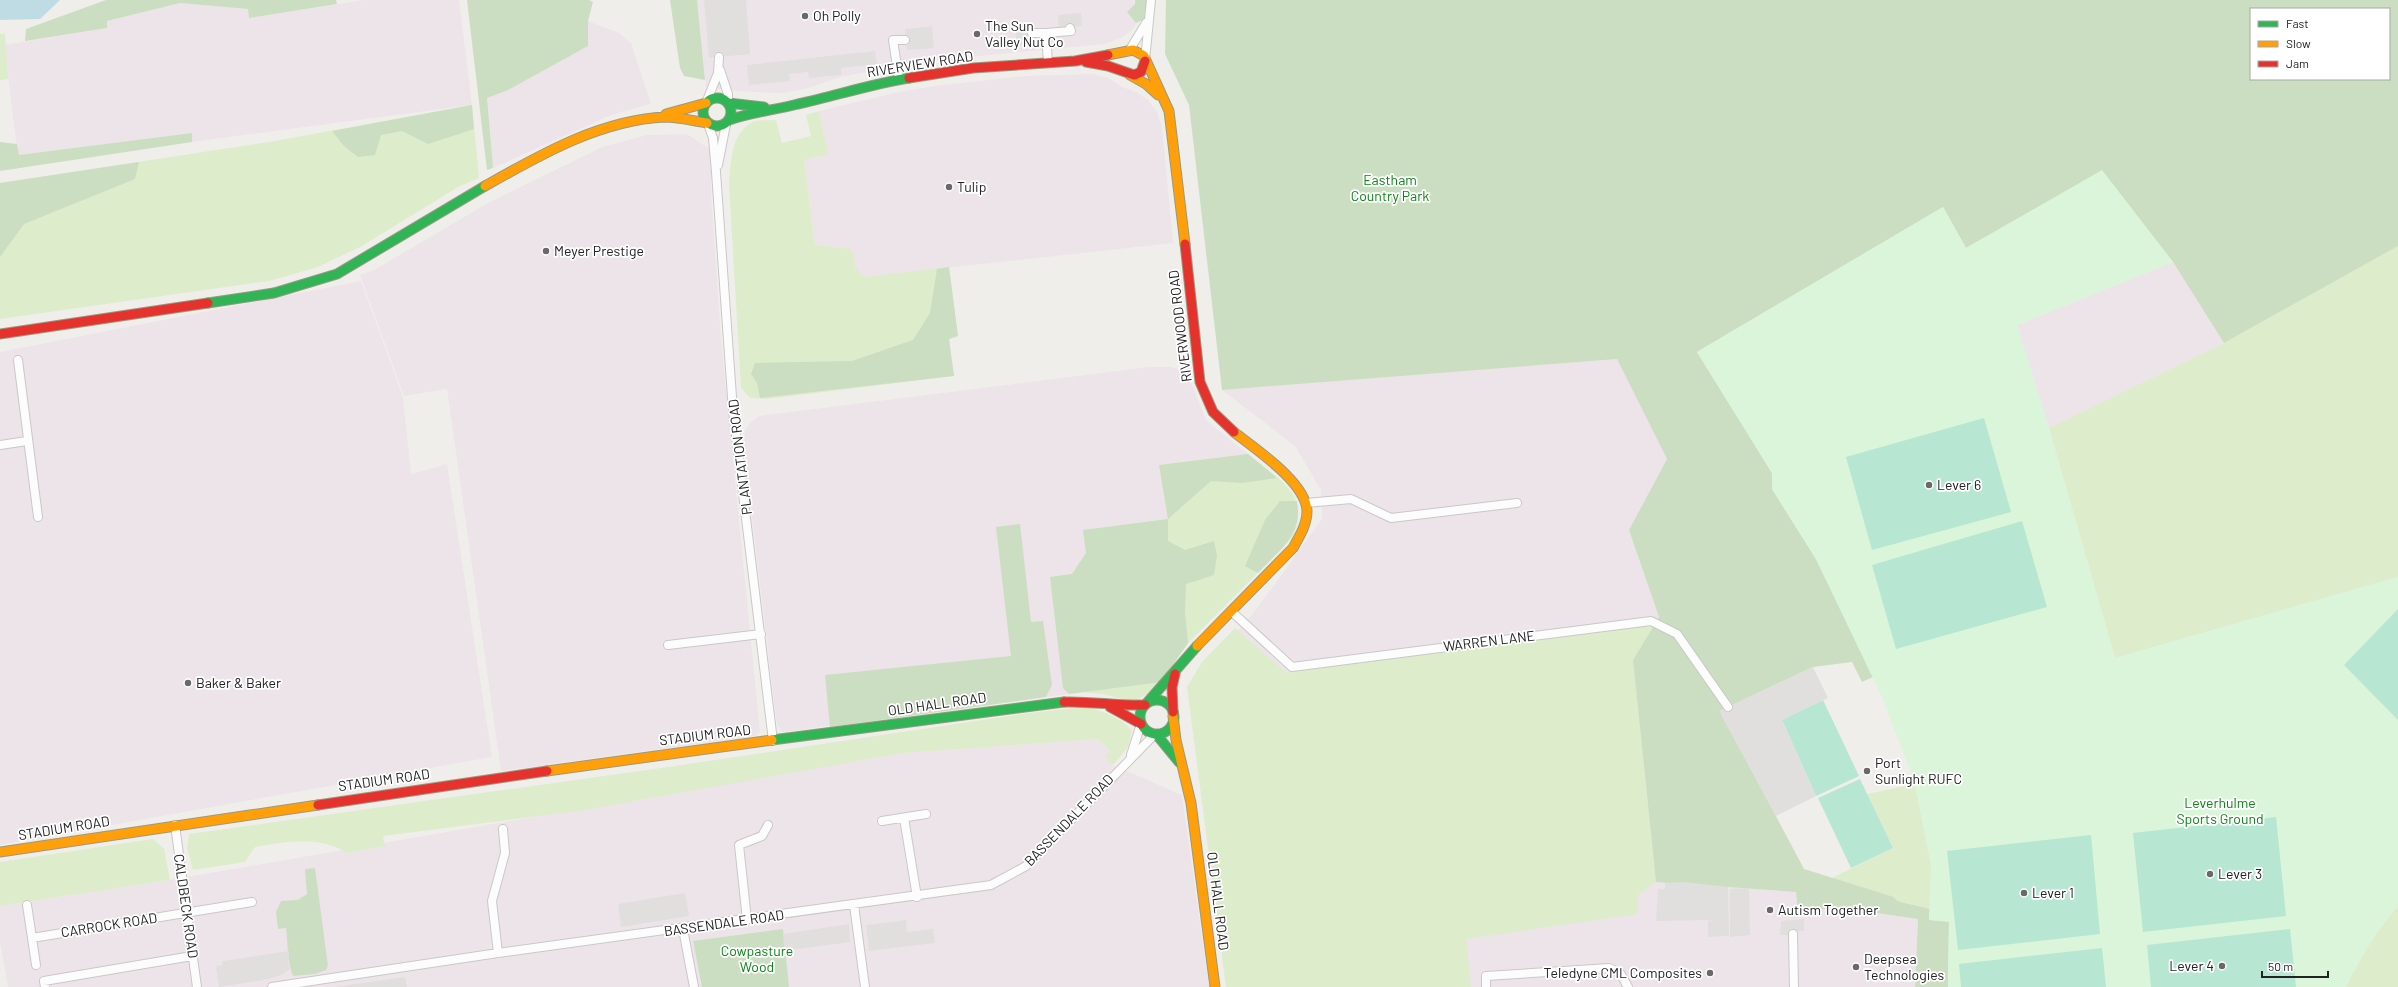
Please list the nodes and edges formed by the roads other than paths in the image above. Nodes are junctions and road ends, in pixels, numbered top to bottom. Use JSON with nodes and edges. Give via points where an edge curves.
{"nodes":[{"id":1,"x":1151,"y":0,"type":"edge"},
{"id":2,"x":1149,"y":17,"type":"junction"},
{"id":3,"x":1070,"y":28,"type":"dead end"},
{"id":4,"x":1046,"y":33,"type":"junction"},
{"id":5,"x":1032,"y":34,"type":"dead end"},
{"id":6,"x":905,"y":40,"type":"dead end"},
{"id":7,"x":1129,"y":51,"type":"junction"},
{"id":8,"x":719,"y":58,"type":"dead end"},
{"id":9,"x":1145,"y":60,"type":"junction"},
{"id":10,"x":1075,"y":61,"type":"junction"},
{"id":11,"x":1048,"y":63,"type":"junction"},
{"id":12,"x":719,"y":67,"type":"junction"},
{"id":13,"x":1128,"y":74,"type":"junction"},
{"id":14,"x":899,"y":79,"type":"junction"},
{"id":15,"x":706,"y":103,"type":"junction"},
{"id":16,"x":728,"y":103,"type":"junction"},
{"id":17,"x":1166,"y":104,"type":"junction"},
{"id":18,"x":772,"y":108,"type":"junction"},
{"id":19,"x":654,"y":117,"type":"junction"},
{"id":20,"x":728,"y":122,"type":"junction"},
{"id":21,"x":707,"y":123,"type":"junction"},
{"id":22,"x":716,"y":172,"type":"junction"},
{"id":23,"x":0,"y":334,"type":"edge"},
{"id":24,"x":18,"y":360,"type":"dead end"},
{"id":25,"x":27,"y":441,"type":"junction"},
{"id":26,"x":0,"y":445,"type":"edge"},
{"id":27,"x":1306,"y":503,"type":"junction"},
{"id":28,"x":1516,"y":503,"type":"dead end"},
{"id":29,"x":38,"y":517,"type":"dead end"},
{"id":30,"x":1231,"y":611,"type":"junction"},
{"id":31,"x":761,"y":634,"type":"junction"},
{"id":32,"x":668,"y":645,"type":"dead end"},
{"id":33,"x":1177,"y":670,"type":"junction"},
{"id":34,"x":1104,"y":704,"type":"junction"},
{"id":35,"x":1146,"y":704,"type":"junction"},
{"id":36,"x":1728,"y":707,"type":"dead end"},
{"id":37,"x":1173,"y":715,"type":"junction"},
{"id":38,"x":1141,"y":724,"type":"junction"},
{"id":39,"x":1156,"y":734,"type":"junction"},
{"id":40,"x":773,"y":741,"type":"junction"},
{"id":41,"x":1128,"y":759,"type":"junction"},
{"id":42,"x":1184,"y":772,"type":"junction"},
{"id":43,"x":926,"y":814,"type":"dead end"},
{"id":44,"x":904,"y":818,"type":"junction"},
{"id":45,"x":882,"y":821,"type":"dead end"},
{"id":46,"x":174,"y":825,"type":"junction"},
{"id":47,"x":768,"y":825,"type":"dead end"},
{"id":48,"x":503,"y":829,"type":"dead end"},
{"id":49,"x":0,"y":852,"type":"edge"},
{"id":50,"x":917,"y":897,"type":"junction"},
{"id":51,"x":252,"y":902,"type":"dead end"},
{"id":52,"x":27,"y":905,"type":"dead end"},
{"id":53,"x":854,"y":905,"type":"junction"},
{"id":54,"x":186,"y":913,"type":"junction"},
{"id":55,"x":747,"y":920,"type":"junction"},
{"id":56,"x":683,"y":929,"type":"junction"},
{"id":57,"x":1793,"y":934,"type":"dead end"},
{"id":58,"x":32,"y":938,"type":"junction"},
{"id":59,"x":498,"y":953,"type":"junction"},
{"id":60,"x":192,"y":956,"type":"junction"},
{"id":61,"x":36,"y":965,"type":"dead end"},
{"id":62,"x":45,"y":987,"type":"edge"},
{"id":63,"x":197,"y":987,"type":"edge"},
{"id":64,"x":272,"y":987,"type":"edge"},
{"id":65,"x":694,"y":987,"type":"edge"},
{"id":66,"x":865,"y":987,"type":"edge"},
{"id":67,"x":1215,"y":987,"type":"edge"},
{"id":68,"x":1486,"y":987,"type":"edge"},
{"id":69,"x":1628,"y":987,"type":"edge"},
{"id":70,"x":1794,"y":987,"type":"edge"}],
"edges":[{"from":1,"to":2,"type":"street"},
{"from":2,"to":7,"type":"street"},
{"from":2,"to":9,"type":"street"},
{"from":3,"to":4,"type":"street","via":[[1071,31]]},
{"from":4,"to":5,"type":"street"},
{"from":4,"to":11,"type":"street"},
{"from":6,"to":14,"type":"street","via":[[893,40]]},
{"from":7,"to":9,"type":"street","via":[[1141,53]]},
{"from":7,"to":10,"type":"street","name":"RIVERVIEW ROAD"},
{"from":7,"to":13,"type":"street","via":[[1123,56],[1121,64]]},
{"from":8,"to":12,"type":"street"},
{"from":9,"to":13,"type":"street","via":[[1141,72]]},
{"from":9,"to":17,"type":"street","name":"RIVERWOOD ROAD"},
{"from":10,"to":11,"type":"street","name":"RIVERVIEW ROAD"},
{"from":10,"to":13,"type":"street","name":"RIVERVIEW ROAD","via":[[1108,66]]},
{"from":11,"to":14,"type":"street","name":"RIVERVIEW ROAD","via":[[973,68]]},
{"from":12,"to":15,"type":"street","via":[[714,87]]},
{"from":12,"to":16,"type":"street","via":[[728,94]]},
{"from":13,"to":17,"type":"street","name":"RIVERWOOD ROAD","via":[[1146,84]]},
{"from":14,"to":18,"type":"street","name":"RIVERVIEW ROAD","via":[[796,105]]},
{"from":15,"to":16,"type":"street","via":[[715,98]]},
{"from":15,"to":19,"type":"street"},
{"from":15,"to":21,"type":"street","via":[[703,111]]},
{"from":16,"to":18,"type":"street","name":"RIVERVIEW ROAD","via":[[738,102]]},
{"from":16,"to":20,"type":"street","via":[[732,111]]},
{"from":17,"to":27,"type":"street","name":"RIVERWOOD ROAD","via":[[1172,123],[1199,378],[1204,396],[1223,422],[1289,478]]},
{"from":18,"to":20,"type":"street","name":"RIVERVIEW ROAD","via":[[745,114]]},
{"from":19,"to":21,"type":"street","via":[[688,118]]},
{"from":19,"to":23,"type":"street","via":[[603,129],[565,145],[487,184],[354,266],[300,286],[245,298]]},
{"from":20,"to":21,"type":"street","via":[[717,127]]},
{"from":20,"to":22,"type":"street","name":"PLANTATION ROAD"},
{"from":21,"to":22,"type":"street","name":"PLANTATION ROAD","via":[[713,138]]},
{"from":22,"to":31,"type":"street","name":"PLANTATION ROAD","via":[[733,411]]},
{"from":24,"to":25,"type":"street"},
{"from":25,"to":26,"type":"street"},
{"from":25,"to":29,"type":"street"},
{"from":27,"to":28,"type":"street","via":[[1351,499],[1391,518]]},
{"from":27,"to":30,"type":"street","via":[[1307,516],[1304,528],[1293,548]]},
{"from":30,"to":33,"type":"street"},
{"from":30,"to":36,"type":"street","name":"WARREN LANE","via":[[1292,667],[1651,621],[1677,634]]},
{"from":31,"to":32,"type":"street"},
{"from":31,"to":40,"type":"street","name":"PLANTATION ROAD"},
{"from":33,"to":35,"type":"street"},
{"from":33,"to":37,"type":"street","via":[[1172,687]]},
{"from":34,"to":35,"type":"street","name":"OLD HALL ROAD"},
{"from":34,"to":38,"type":"street","name":"OLD HALL ROAD"},
{"from":34,"to":40,"type":"street","name":"OLD HALL ROAD","via":[[1088,701],[1058,702]]},
{"from":35,"to":37,"type":"street","via":[[1151,701],[1162,701],[1171,709]]},
{"from":35,"to":38,"type":"street","via":[[1140,714]]},
{"from":37,"to":39,"type":"street","via":[[1173,721],[1167,730]]},
{"from":37,"to":42,"type":"street","name":"OLD HALL ROAD"},
{"from":38,"to":39,"type":"street","via":[[1147,731]]},
{"from":38,"to":41,"type":"street","name":"BASSENDALE ROAD","via":[[1138,738]]},
{"from":39,"to":41,"type":"street","name":"BASSENDALE ROAD"},
{"from":39,"to":42,"type":"street","name":"OLD HALL ROAD","via":[[1172,752]]},
{"from":40,"to":46,"type":"street","name":"STADIUM ROAD","via":[[586,765]]},
{"from":41,"to":50,"type":"street","name":"BASSENDALE ROAD","via":[[1026,866],[991,885]]},
{"from":42,"to":67,"type":"street","name":"OLD HALL ROAD","via":[[1193,818]]},
{"from":43,"to":44,"type":"street"},
{"from":44,"to":45,"type":"street"},
{"from":44,"to":50,"type":"street"},
{"from":46,"to":49,"type":"street","name":"STADIUM ROAD"},
{"from":46,"to":54,"type":"street","name":"CALDBECK ROAD"},
{"from":47,"to":55,"type":"street","via":[[762,836],[739,845]]},
{"from":48,"to":59,"type":"street","via":[[506,853],[492,901]]},
{"from":50,"to":53,"type":"street","name":"BASSENDALE ROAD"},
{"from":51,"to":54,"type":"street","name":"CARROCK ROAD"},
{"from":52,"to":58,"type":"street"},
{"from":53,"to":55,"type":"street","name":"BASSENDALE ROAD"},
{"from":53,"to":66,"type":"street"},
{"from":54,"to":58,"type":"street","name":"CARROCK ROAD"},
{"from":54,"to":60,"type":"street","name":"CALDBECK ROAD"},
{"from":55,"to":56,"type":"street","name":"BASSENDALE ROAD"},
{"from":56,"to":59,"type":"street","name":"BASSENDALE ROAD"},
{"from":56,"to":65,"type":"street"},
{"from":57,"to":70,"type":"street"},
{"from":58,"to":61,"type":"street"},
{"from":59,"to":64,"type":"street","name":"BASSENDALE ROAD"},
{"from":60,"to":62,"type":"street","via":[[44,981]]},
{"from":60,"to":63,"type":"street","name":"CALDBECK ROAD"},
{"from":68,"to":69,"type":"street","via":[[1486,976],[1609,968],[1620,973]]}]}
